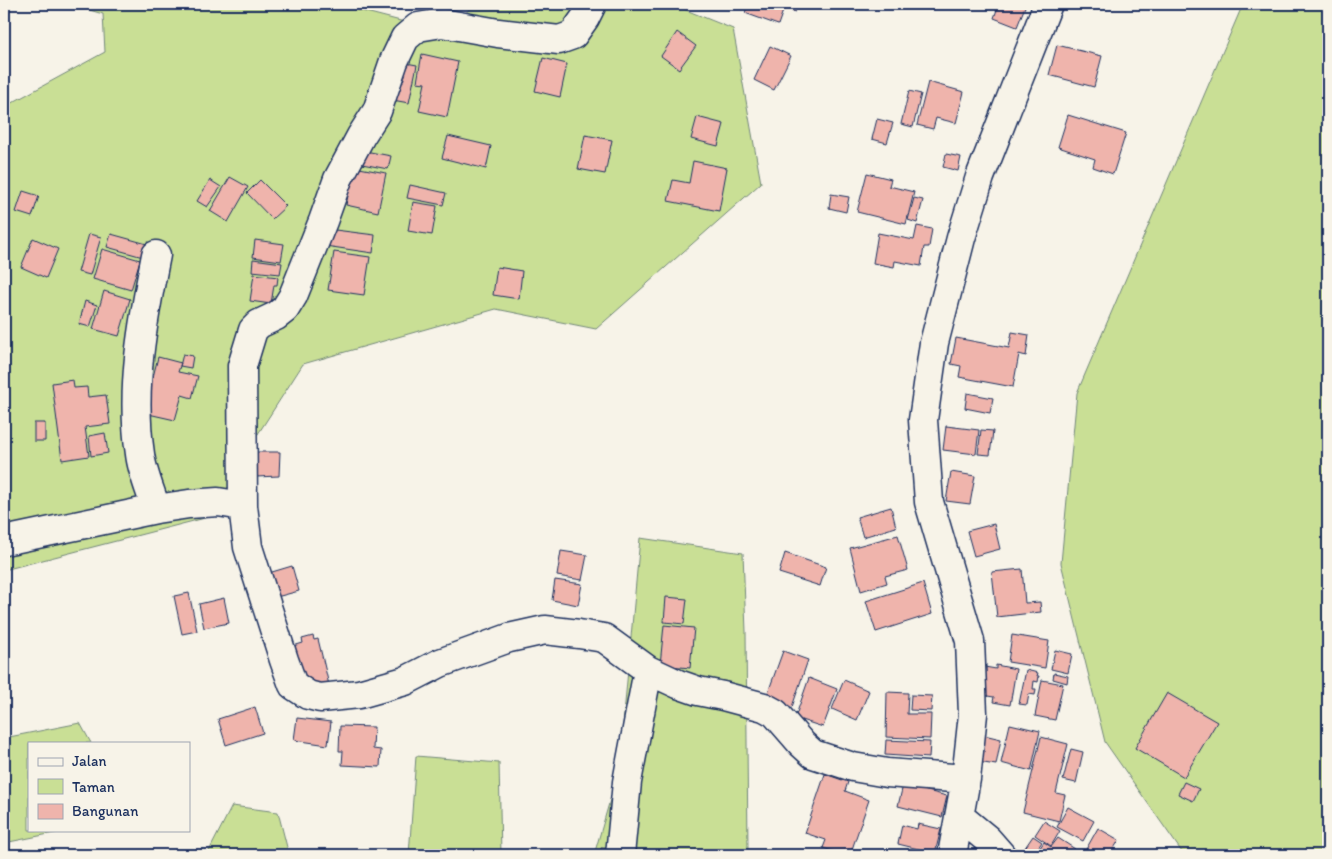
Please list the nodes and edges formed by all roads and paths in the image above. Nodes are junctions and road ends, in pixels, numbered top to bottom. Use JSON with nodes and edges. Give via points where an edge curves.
{"nodes":[{"id":1,"x":592,"y":4,"type":"edge"},
{"id":2,"x":1048,"y":4,"type":"edge"},
{"id":3,"x":156,"y":256,"type":"dead end"},
{"id":4,"x":243,"y":506,"type":"junction"},
{"id":5,"x":156,"y":509,"type":"junction"},
{"id":6,"x":4,"y":541,"type":"edge"},
{"id":7,"x":648,"y":670,"type":"junction"},
{"id":8,"x":966,"y":779,"type":"junction"},
{"id":9,"x":959,"y":816,"type":"junction"},
{"id":10,"x":620,"y":855,"type":"edge"},
{"id":11,"x":952,"y":855,"type":"edge"},
{"id":12,"x":1001,"y":855,"type":"edge"}],
"edges":[{"from":1,"to":4,"type":"street","via":[[572,35],[559,40],[442,23],[418,27],[405,38],[377,110],[338,179],[293,296],[285,309],[253,330],[248,341],[242,366]]},
{"from":2,"to":8,"type":"street","via":[[980,176],[961,238],[934,343],[923,420],[929,502],[970,641],[973,714]]},
{"from":3,"to":5,"type":"street","via":[[144,315],[136,418],[140,456]]},
{"from":4,"to":5,"type":"street","via":[[218,502]]},
{"from":4,"to":7,"type":"street","via":[[248,547],[284,660],[293,684],[308,695],[320,698],[359,694],[405,681],[480,647],[545,630],[604,638]]},
{"from":5,"to":6,"type":"street"},
{"from":7,"to":8,"type":"street","via":[[698,691],[764,707],[775,713],[813,754],[853,767],[887,773]]},
{"from":7,"to":10,"type":"street","via":[[627,782]]},
{"from":8,"to":9,"type":"street"},
{"from":9,"to":11,"type":"street"},
{"from":9,"to":12,"type":"street"}]}
